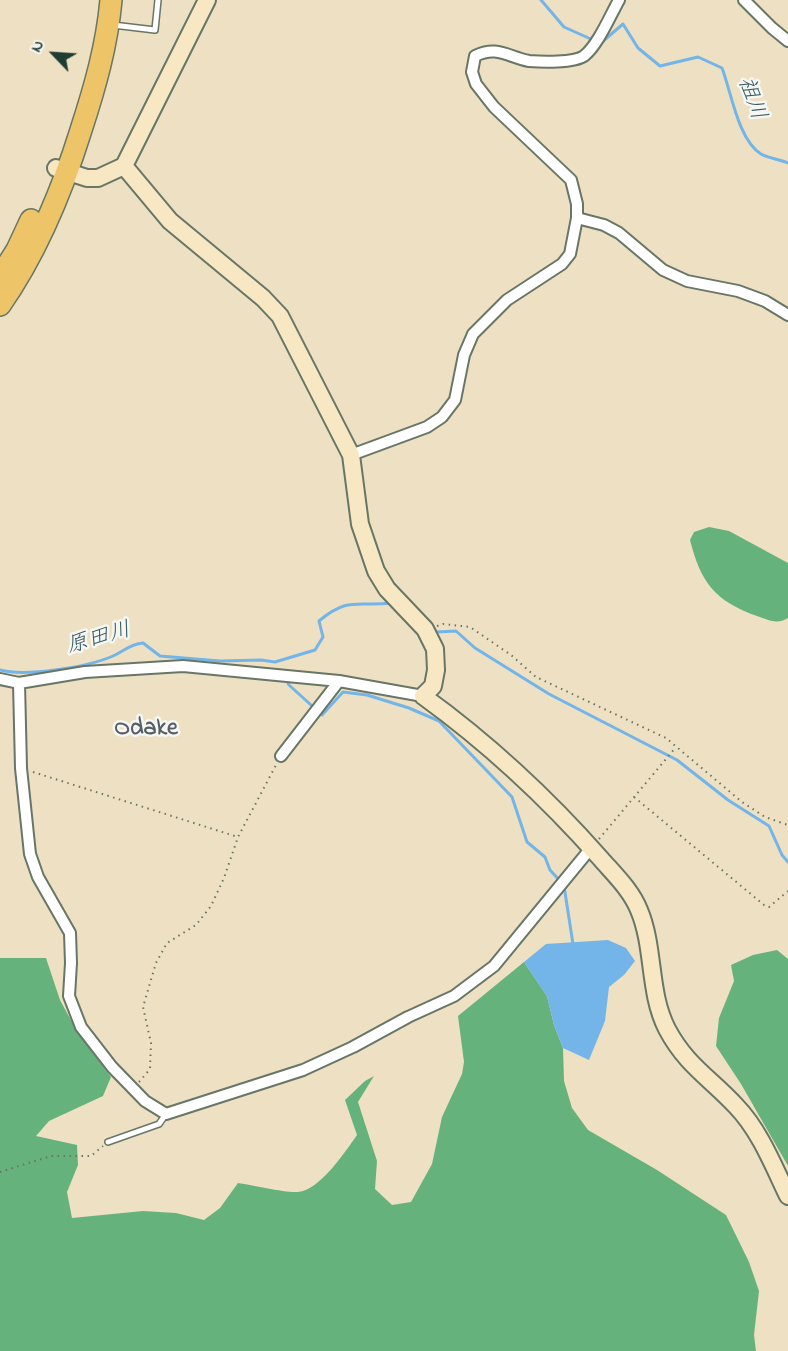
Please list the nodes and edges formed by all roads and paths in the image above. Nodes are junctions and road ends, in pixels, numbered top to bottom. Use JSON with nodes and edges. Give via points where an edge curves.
{"nodes":[{"id":1,"x":98,"y":0,"type":"edge"},
{"id":2,"x":111,"y":0,"type":"edge"},
{"id":3,"x":158,"y":0,"type":"edge"},
{"id":4,"x":207,"y":0,"type":"edge"},
{"id":5,"x":619,"y":0,"type":"edge"},
{"id":6,"x":744,"y":0,"type":"edge"},
{"id":7,"x":108,"y":25,"type":"junction"},
{"id":8,"x":788,"y":41,"type":"edge"},
{"id":9,"x":124,"y":165,"type":"junction"},
{"id":10,"x":62,"y":170,"type":"junction"},
{"id":11,"x":577,"y":218,"type":"junction"},
{"id":12,"x":0,"y":277,"type":"edge"},
{"id":13,"x":0,"y":304,"type":"edge"},
{"id":14,"x":788,"y":315,"type":"edge"},
{"id":15,"x":351,"y":455,"type":"junction"},
{"id":16,"x":425,"y":629,"type":"junction"},
{"id":17,"x":0,"y":679,"type":"edge"},
{"id":18,"x":339,"y":681,"type":"junction"},
{"id":19,"x":20,"y":683,"type":"junction"},
{"id":20,"x":423,"y":696,"type":"junction"},
{"id":21,"x":676,"y":747,"type":"junction"},
{"id":22,"x":281,"y":756,"type":"joint"},
{"id":23,"x":21,"y":768,"type":"junction"},
{"id":24,"x":634,"y":797,"type":"junction"},
{"id":25,"x":788,"y":825,"type":"edge"},
{"id":26,"x":238,"y":837,"type":"junction"},
{"id":27,"x":591,"y":848,"type":"junction"},
{"id":28,"x":788,"y":891,"type":"edge"},
{"id":29,"x":133,"y":1089,"type":"junction"},
{"id":30,"x":166,"y":1114,"type":"junction"},
{"id":31,"x":108,"y":1142,"type":"joint"},
{"id":32,"x":0,"y":1172,"type":"edge"},
{"id":33,"x":788,"y":1196,"type":"edge"}],
"edges":[{"from":1,"to":10,"type":"highway","via":[[90,60]]},
{"from":2,"to":7,"type":"highway"},
{"from":3,"to":7,"type":"lane","via":[[155,30]]},
{"from":4,"to":9,"type":"street"},
{"from":5,"to":11,"type":"street","via":[[583,57],[528,60],[486,51],[476,56],[472,72],[494,107],[571,180]]},
{"from":6,"to":8,"type":"street"},
{"from":7,"to":10,"type":"highway","via":[[99,74]]},
{"from":9,"to":10,"type":"street","via":[[98,178]]},
{"from":9,"to":15,"type":"street","via":[[170,221],[280,316]]},
{"from":10,"to":12,"type":"highway"},
{"from":10,"to":13,"type":"highway","via":[[29,258]]},
{"from":11,"to":14,"type":"street","via":[[619,232],[663,270],[687,281],[738,291]]},
{"from":11,"to":15,"type":"street","via":[[570,254],[562,264],[507,300],[473,334],[464,355],[455,400],[442,417],[427,427]]},
{"from":15,"to":16,"type":"street","via":[[360,525],[376,571],[387,589]]},
{"from":16,"to":20,"type":"street","via":[[435,649],[436,670],[433,686]]},
{"from":16,"to":21,"type":"path","via":[[443,624],[470,627],[536,677],[666,738]]},
{"from":17,"to":19,"type":"street"},
{"from":18,"to":19,"type":"street","via":[[183,666],[85,672]]},
{"from":18,"to":20,"type":"street"},
{"from":18,"to":22,"type":"street"},
{"from":19,"to":23,"type":"street"},
{"from":20,"to":27,"type":"street","via":[[534,788]]},
{"from":21,"to":24,"type":"path"},
{"from":21,"to":25,"type":"path","via":[[742,802],[765,817]]},
{"from":22,"to":26,"type":"path"},
{"from":23,"to":26,"type":"path"},
{"from":23,"to":29,"type":"street","via":[[30,854],[38,877],[70,933],[69,996],[81,1027]]},
{"from":24,"to":27,"type":"path"},
{"from":24,"to":28,"type":"path","via":[[764,905],[769,907]]},
{"from":26,"to":29,"type":"path","via":[[211,906],[196,925],[167,943],[156,963],[143,1007],[151,1042],[150,1069]]},
{"from":27,"to":30,"type":"street","via":[[494,966],[454,996],[303,1070]]},
{"from":27,"to":33,"type":"street","via":[[624,885],[639,909],[650,946],[657,1002],[666,1027],[693,1067],[753,1127]]},
{"from":29,"to":30,"type":"street"},
{"from":30,"to":31,"type":"lane","via":[[159,1124]]},
{"from":31,"to":32,"type":"path","via":[[91,1156],[51,1155]]}]}
